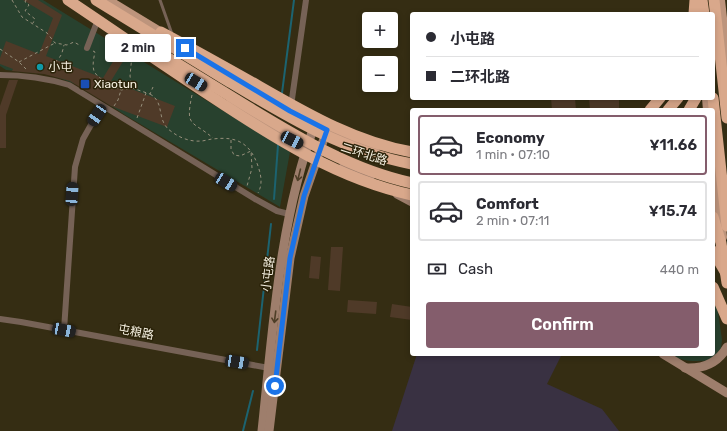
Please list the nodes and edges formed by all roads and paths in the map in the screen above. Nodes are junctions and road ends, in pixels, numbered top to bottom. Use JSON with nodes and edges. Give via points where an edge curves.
{"nodes":[{"id":1,"x":12,"y":0,"type":"edge"},
{"id":2,"x":26,"y":0,"type":"edge"},
{"id":3,"x":62,"y":0,"type":"edge"},
{"id":4,"x":68,"y":0,"type":"edge"},
{"id":5,"x":73,"y":0,"type":"edge"},
{"id":6,"x":96,"y":0,"type":"edge"},
{"id":7,"x":103,"y":0,"type":"edge"},
{"id":8,"x":107,"y":0,"type":"edge"},
{"id":9,"x":160,"y":0,"type":"edge"},
{"id":10,"x":306,"y":0,"type":"edge"},
{"id":11,"x":696,"y":0,"type":"edge"},
{"id":12,"x":702,"y":0,"type":"edge"},
{"id":13,"x":711,"y":0,"type":"edge"},
{"id":14,"x":714,"y":0,"type":"edge"},
{"id":15,"x":720,"y":0,"type":"edge"},
{"id":16,"x":694,"y":12,"type":"edge"},
{"id":17,"x":698,"y":12,"type":"edge"},
{"id":18,"x":704,"y":12,"type":"edge"},
{"id":19,"x":711,"y":12,"type":"edge"},
{"id":20,"x":97,"y":22,"type":"junction"},
{"id":21,"x":33,"y":24,"type":"junction"},
{"id":22,"x":172,"y":40,"type":"junction"},
{"id":23,"x":56,"y":43,"type":"junction"},
{"id":24,"x":64,"y":44,"type":"junction"},
{"id":25,"x":0,"y":48,"type":"edge"},
{"id":26,"x":87,"y":48,"type":"junction"},
{"id":27,"x":124,"y":53,"type":"dead end"},
{"id":28,"x":19,"y":62,"type":"junction"},
{"id":29,"x":727,"y":63,"type":"edge"},
{"id":30,"x":0,"y":75,"type":"edge"},
{"id":31,"x":34,"y":77,"type":"junction"},
{"id":32,"x":51,"y":80,"type":"junction"},
{"id":33,"x":196,"y":82,"type":"junction"},
{"id":34,"x":153,"y":87,"type":"dead end"},
{"id":35,"x":132,"y":88,"type":"junction"},
{"id":36,"x":121,"y":90,"type":"junction"},
{"id":37,"x":146,"y":92,"type":"junction"},
{"id":38,"x":150,"y":94,"type":"junction"},
{"id":39,"x":658,"y":100,"type":"edge"},
{"id":40,"x":676,"y":100,"type":"edge"},
{"id":41,"x":103,"y":107,"type":"junction"},
{"id":42,"x":652,"y":108,"type":"edge"},
{"id":43,"x":670,"y":108,"type":"edge"},
{"id":44,"x":111,"y":111,"type":"junction"},
{"id":45,"x":290,"y":111,"type":"junction"},
{"id":46,"x":715,"y":116,"type":"edge"},
{"id":47,"x":727,"y":118,"type":"edge"},
{"id":48,"x":315,"y":124,"type":"junction"},
{"id":49,"x":135,"y":126,"type":"junction"},
{"id":50,"x":327,"y":130,"type":"junction"},
{"id":51,"x":213,"y":139,"type":"junction"},
{"id":52,"x":232,"y":139,"type":"junction"},
{"id":53,"x":727,"y":144,"type":"edge"},
{"id":54,"x":715,"y":145,"type":"edge"},
{"id":55,"x":307,"y":147,"type":"junction"},
{"id":56,"x":251,"y":151,"type":"junction"},
{"id":57,"x":410,"y":152,"type":"edge"},
{"id":58,"x":320,"y":153,"type":"junction"},
{"id":59,"x":410,"y":157,"type":"edge"},
{"id":60,"x":715,"y":159,"type":"edge"},
{"id":61,"x":727,"y":160,"type":"edge"},
{"id":62,"x":410,"y":164,"type":"edge"},
{"id":63,"x":715,"y":176,"type":"edge"},
{"id":64,"x":410,"y":181,"type":"edge"},
{"id":65,"x":410,"y":181,"type":"edge"},
{"id":66,"x":243,"y":192,"type":"junction"},
{"id":67,"x":410,"y":194,"type":"edge"},
{"id":68,"x":255,"y":200,"type":"junction"},
{"id":69,"x":410,"y":201,"type":"edge"},
{"id":70,"x":289,"y":214,"type":"junction"},
{"id":71,"x":715,"y":224,"type":"edge"},
{"id":72,"x":727,"y":226,"type":"edge"},
{"id":73,"x":715,"y":255,"type":"edge"},
{"id":74,"x":727,"y":277,"type":"edge"},
{"id":75,"x":715,"y":292,"type":"edge"},
{"id":76,"x":0,"y":319,"type":"edge"},
{"id":77,"x":727,"y":319,"type":"edge"},
{"id":78,"x":64,"y":330,"type":"junction"},
{"id":79,"x":727,"y":347,"type":"edge"},
{"id":80,"x":666,"y":356,"type":"edge"},
{"id":81,"x":268,"y":368,"type":"junction"},
{"id":82,"x":685,"y":368,"type":"junction"},
{"id":83,"x":727,"y":394,"type":"edge"},
{"id":84,"x":262,"y":431,"type":"edge"},
{"id":85,"x":270,"y":431,"type":"edge"}],
"edges":[{"from":1,"to":21,"type":"path","via":[[22,17]]},
{"from":2,"to":21,"type":"path","via":[[24,2],[29,5],[25,11],[35,19]]},
{"from":3,"to":20,"type":"main road","name":"二环北路"},
{"from":4,"to":67,"type":"highway","bridge":true,"via":[[198,88],[296,149],[359,179]]},
{"from":5,"to":64,"type":"highway","bridge":true,"via":[[301,138],[363,168]]},
{"from":6,"to":62,"type":"highway","bridge":true,"via":[[309,128],[358,150]]},
{"from":7,"to":57,"type":"highway","bridge":true,"via":[[314,118],[363,139]]},
{"from":8,"to":22,"type":"main road","name":"二环北路"},
{"from":9,"to":22,"type":"lane"},
{"from":10,"to":45,"type":"street"},
{"from":11,"to":16,"type":"highway"},
{"from":11,"to":17,"type":"main road"},
{"from":12,"to":18,"type":"highway"},
{"from":13,"to":19,"type":"highway"},
{"from":14,"to":47,"type":"highway"},
{"from":15,"to":29,"type":"main road"},
{"from":20,"to":26,"type":"street"},
{"from":20,"to":33,"type":"main road","name":"二环北路"},
{"from":21,"to":23,"type":"path"},
{"from":22,"to":45,"type":"main road","name":"二环北路"},
{"from":23,"to":24,"type":"path"},
{"from":23,"to":28,"type":"path"},
{"from":24,"to":26,"type":"path","via":[[74,42]]},
{"from":24,"to":32,"type":"path","via":[[59,58],[53,63]]},
{"from":25,"to":28,"type":"path"},
{"from":26,"to":36,"type":"path","via":[[95,52],[94,71],[99,77]]},
{"from":27,"to":35,"type":"path","via":[[125,51],[132,56]]},
{"from":28,"to":31,"type":"path"},
{"from":30,"to":31,"type":"street"},
{"from":31,"to":32,"type":"street"},
{"from":32,"to":41,"type":"street","via":[[68,85]]},
{"from":33,"to":51,"type":"path","via":[[189,108],[190,120]]},
{"from":33,"to":55,"type":"main road","name":"二环北路"},
{"from":34,"to":38,"type":"path"},
{"from":35,"to":36,"type":"path"},
{"from":35,"to":37,"type":"path"},
{"from":36,"to":44,"type":"path"},
{"from":37,"to":38,"type":"path"},
{"from":37,"to":49,"type":"path"},
{"from":38,"to":51,"type":"path","via":[[157,98],[162,121],[172,133],[189,141]]},
{"from":39,"to":42,"type":"highway"},
{"from":40,"to":43,"type":"highway"},
{"from":41,"to":44,"type":"street"},
{"from":41,"to":78,"type":"street","via":[[83,140],[75,167]]},
{"from":44,"to":49,"type":"street"},
{"from":45,"to":48,"type":"main road","name":"二环北路"},
{"from":46,"to":72,"type":"highway","bridge":true},
{"from":48,"to":50,"type":"main road","name":"二环北路"},
{"from":48,"to":55,"type":"street","name":"小屯路"},
{"from":49,"to":66,"type":"street"},
{"from":50,"to":58,"type":"street","name":"小屯路"},
{"from":50,"to":59,"type":"main road","name":"二环北路","via":[[373,148]]},
{"from":51,"to":52,"type":"path"},
{"from":52,"to":56,"type":"path","via":[[243,142]]},
{"from":52,"to":56,"type":"path","via":[[231,149],[234,155],[240,156]]},
{"from":53,"to":54,"type":"main road"},
{"from":55,"to":58,"type":"main road","name":"二环北路"},
{"from":55,"to":70,"type":"street","name":"小屯路","one_way":true},
{"from":56,"to":66,"type":"path","via":[[251,175]]},
{"from":56,"to":68,"type":"path","via":[[260,171],[261,182]]},
{"from":58,"to":65,"type":"main road","name":"二环北路","via":[[366,170]]},
{"from":58,"to":69,"type":"street"},
{"from":58,"to":85,"type":"street","name":"小屯路","via":[[304,196],[290,258]]},
{"from":60,"to":61,"type":"main road"},
{"from":63,"to":74,"type":"main road"},
{"from":66,"to":68,"type":"street"},
{"from":68,"to":70,"type":"street"},
{"from":70,"to":81,"type":"street","name":"小屯路","one_way":true},
{"from":71,"to":74,"type":"highway"},
{"from":73,"to":74,"type":"highway","bridge":true},
{"from":75,"to":77,"type":"highway"},
{"from":76,"to":78,"type":"street","name":"屯粮路"},
{"from":78,"to":81,"type":"street","name":"屯粮路"},
{"from":79,"to":82,"type":"street","via":[[721,356],[711,363]]},
{"from":80,"to":82,"type":"street"},
{"from":81,"to":84,"type":"street","name":"小屯路"},
{"from":82,"to":83,"type":"street"}]}
